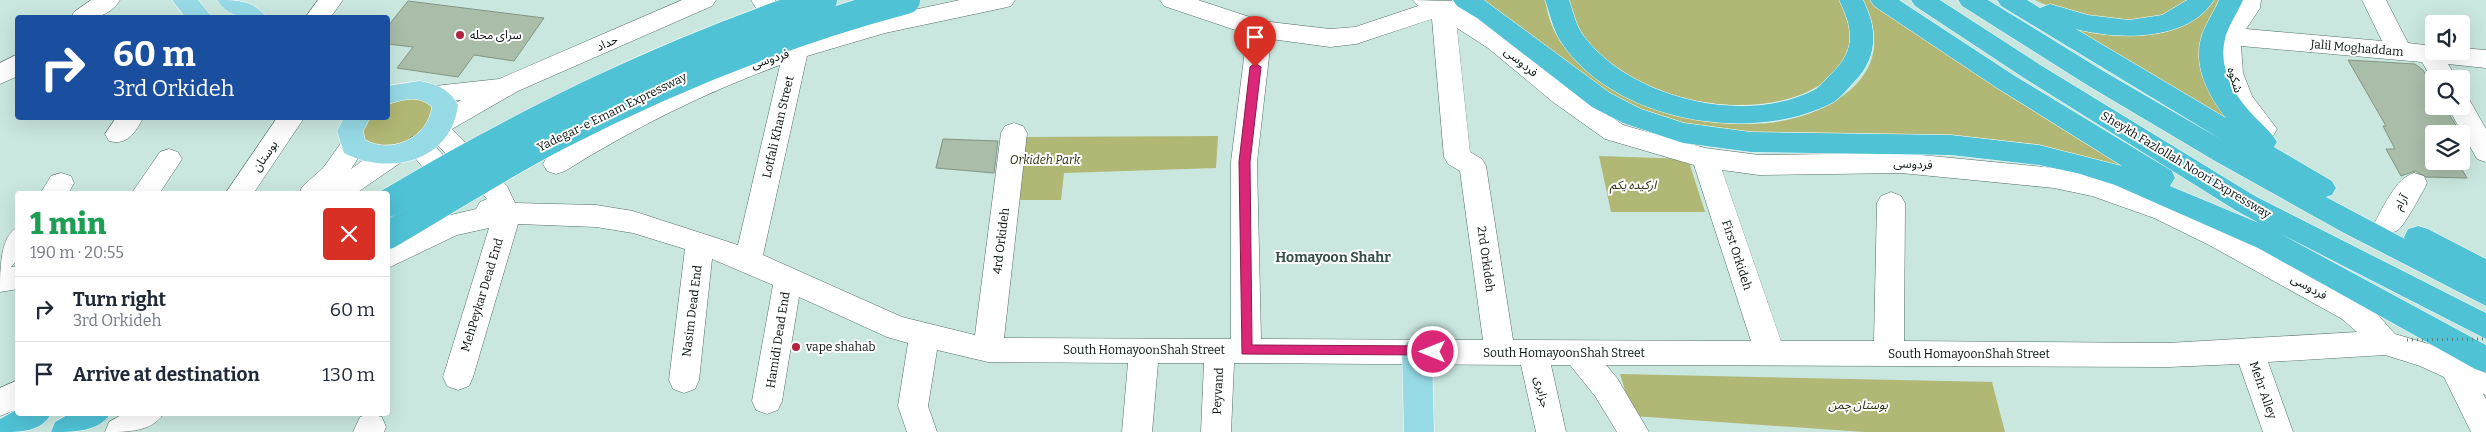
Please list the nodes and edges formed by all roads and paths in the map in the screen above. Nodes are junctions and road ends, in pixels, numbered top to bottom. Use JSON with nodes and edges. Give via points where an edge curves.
{"nodes":[{"id":1,"x":184,"y":0,"type":"edge"},
{"id":2,"x":229,"y":0,"type":"edge"},
{"id":3,"x":331,"y":0,"type":"edge"},
{"id":4,"x":704,"y":0,"type":"edge"},
{"id":5,"x":763,"y":0,"type":"edge"},
{"id":6,"x":823,"y":0,"type":"edge"},
{"id":7,"x":906,"y":0,"type":"edge"},
{"id":8,"x":1003,"y":0,"type":"edge"},
{"id":9,"x":1172,"y":0,"type":"edge"},
{"id":10,"x":1557,"y":0,"type":"edge"},
{"id":11,"x":1851,"y":0,"type":"edge"},
{"id":12,"x":1882,"y":0,"type":"edge"},
{"id":13,"x":1923,"y":0,"type":"edge"},
{"id":14,"x":1970,"y":0,"type":"edge"},
{"id":15,"x":2009,"y":0,"type":"edge"},
{"id":16,"x":2027,"y":0,"type":"edge"},
{"id":17,"x":2202,"y":0,"type":"edge"},
{"id":18,"x":2231,"y":0,"type":"edge"},
{"id":19,"x":2249,"y":0,"type":"edge"},
{"id":20,"x":2374,"y":0,"type":"edge"},
{"id":21,"x":1445,"y":2,"type":"edge"},
{"id":22,"x":198,"y":15,"type":"edge"},
{"id":23,"x":251,"y":15,"type":"edge"},
{"id":24,"x":319,"y":15,"type":"edge"},
{"id":25,"x":1260,"y":29,"type":"junction"},
{"id":26,"x":2228,"y":36,"type":"junction"},
{"id":27,"x":796,"y":51,"type":"junction"},
{"id":28,"x":2399,"y":51,"type":"junction"},
{"id":29,"x":2425,"y":54,"type":"edge"},
{"id":30,"x":2470,"y":58,"type":"edge"},
{"id":31,"x":2486,"y":59,"type":"edge"},
{"id":32,"x":15,"y":64,"type":"edge"},
{"id":33,"x":0,"y":76,"type":"edge"},
{"id":34,"x":15,"y":78,"type":"edge"},
{"id":35,"x":509,"y":85,"type":"junction"},
{"id":36,"x":392,"y":92,"type":"edge"},
{"id":37,"x":434,"y":94,"type":"junction"},
{"id":38,"x":2465,"y":115,"type":"edge"},
{"id":39,"x":290,"y":120,"type":"edge"},
{"id":40,"x":355,"y":120,"type":"edge"},
{"id":41,"x":2264,"y":129,"type":"dead end"},
{"id":42,"x":433,"y":132,"type":"junction"},
{"id":43,"x":1014,"y":133,"type":"dead end"},
{"id":44,"x":354,"y":146,"type":"junction"},
{"id":45,"x":2486,"y":152,"type":"edge"},
{"id":46,"x":394,"y":154,"type":"junction"},
{"id":47,"x":1705,"y":158,"type":"junction"},
{"id":48,"x":169,"y":159,"type":"dead end"},
{"id":49,"x":556,"y":164,"type":"dead end"},
{"id":50,"x":2414,"y":183,"type":"dead end"},
{"id":51,"x":2320,"y":186,"type":"junction"},
{"id":52,"x":146,"y":191,"type":"edge"},
{"id":53,"x":240,"y":191,"type":"edge"},
{"id":54,"x":315,"y":191,"type":"edge"},
{"id":55,"x":338,"y":191,"type":"edge"},
{"id":56,"x":390,"y":202,"type":"edge"},
{"id":57,"x":1891,"y":203,"type":"dead end"},
{"id":58,"x":507,"y":213,"type":"junction"},
{"id":59,"x":2389,"y":222,"type":"junction"},
{"id":60,"x":390,"y":234,"type":"edge"},
{"id":61,"x":2267,"y":240,"type":"junction"},
{"id":62,"x":15,"y":242,"type":"edge"},
{"id":63,"x":700,"y":243,"type":"junction"},
{"id":64,"x":390,"y":256,"type":"edge"},
{"id":65,"x":0,"y":260,"type":"edge"},
{"id":66,"x":748,"y":261,"type":"junction"},
{"id":67,"x":2486,"y":272,"type":"edge"},
{"id":68,"x":15,"y":278,"type":"edge"},
{"id":69,"x":788,"y":279,"type":"junction"},
{"id":70,"x":0,"y":280,"type":"edge"},
{"id":71,"x":15,"y":294,"type":"edge"},
{"id":72,"x":2486,"y":294,"type":"edge"},
{"id":73,"x":0,"y":297,"type":"edge"},
{"id":74,"x":2486,"y":327,"type":"edge"},
{"id":75,"x":924,"y":336,"type":"junction"},
{"id":76,"x":2486,"y":338,"type":"edge"},
{"id":77,"x":2396,"y":342,"type":"junction"},
{"id":78,"x":2249,"y":349,"type":"junction"},
{"id":79,"x":988,"y":350,"type":"junction"},
{"id":80,"x":1144,"y":350,"type":"junction"},
{"id":81,"x":1233,"y":350,"type":"junction"},
{"id":82,"x":1417,"y":351,"type":"junction"},
{"id":83,"x":1500,"y":352,"type":"junction"},
{"id":84,"x":1533,"y":353,"type":"junction"},
{"id":85,"x":1770,"y":353,"type":"junction"},
{"id":86,"x":1579,"y":354,"type":"junction"},
{"id":87,"x":1889,"y":354,"type":"junction"},
{"id":88,"x":2486,"y":360,"type":"edge"},
{"id":89,"x":2454,"y":367,"type":"junction"},
{"id":90,"x":458,"y":377,"type":"dead end"},
{"id":91,"x":684,"y":380,"type":"dead end"},
{"id":92,"x":2486,"y":382,"type":"edge"},
{"id":93,"x":15,"y":395,"type":"edge"},
{"id":94,"x":768,"y":401,"type":"dead end"},
{"id":95,"x":0,"y":403,"type":"edge"},
{"id":96,"x":33,"y":416,"type":"edge"},
{"id":97,"x":92,"y":416,"type":"edge"},
{"id":98,"x":145,"y":416,"type":"edge"},
{"id":99,"x":2486,"y":430,"type":"edge"},
{"id":100,"x":5,"y":432,"type":"edge"},
{"id":101,"x":66,"y":432,"type":"edge"},
{"id":102,"x":120,"y":432,"type":"edge"},
{"id":103,"x":922,"y":432,"type":"edge"},
{"id":104,"x":1137,"y":432,"type":"edge"},
{"id":105,"x":1216,"y":432,"type":"edge"},
{"id":106,"x":1419,"y":432,"type":"edge"},
{"id":107,"x":1551,"y":432,"type":"edge"},
{"id":108,"x":1637,"y":432,"type":"edge"},
{"id":109,"x":2278,"y":432,"type":"edge"}],
"edges":[{"from":1,"to":22,"type":"main road"},
{"from":2,"to":23,"type":"main road"},
{"from":3,"to":24,"type":"street"},
{"from":4,"to":35,"type":"street","name":"حداد"},
{"from":5,"to":27,"type":"street"},
{"from":6,"to":56,"type":"highway","name":"Yadegar-e Emam Expressway","bridge":true,"via":[[641,67],[541,116]]},
{"from":7,"to":60,"type":"highway","name":"Yadegar-e Emam Expressway","bridge":true,"via":[[846,16],[657,88],[557,137]]},
{"from":8,"to":27,"type":"street","name":"فردوسی","via":[[929,13]]},
{"from":9,"to":25,"type":"street"},
{"from":10,"to":11,"type":"highway","via":[[1566,33],[1580,51],[1611,77],[1660,101],[1698,111],[1735,115],[1790,110],[1821,98],[1844,82],[1863,45],[1863,29]]},
{"from":12,"to":61,"type":"highway","via":[[2006,82]]},
{"from":13,"to":74,"type":"highway","name":"Sheykh Fazlollah Noori Expressway","via":[[2245,203]]},
{"from":14,"to":72,"type":"highway","via":[[2165,121]]},
{"from":15,"to":51,"type":"highway"},
{"from":16,"to":17,"type":"highway","via":[[2076,21],[2121,28],[2160,24],[2193,9]]},
{"from":18,"to":51,"type":"highway","via":[[2213,38],[2210,56],[2222,92],[2263,141]]},
{"from":19,"to":26,"type":"street","via":[[2248,8]]},
{"from":20,"to":28,"type":"street"},
{"from":21,"to":25,"type":"street","via":[[1343,38],[1317,38]]},
{"from":21,"to":47,"type":"street","name":"فردوسی","via":[[1614,132]]},
{"from":21,"to":61,"type":"highway","via":[[1486,12],[1601,100],[1632,116],[1674,130],[1743,141],[1951,145],[2039,155],[2124,177]]},
{"from":21,"to":83,"type":"street","name":"2rd Orkideh","via":[[1457,157],[1473,166]]},
{"from":25,"to":81,"type":"street","name":"Peyvand","via":[[1244,162]]},
{"from":26,"to":28,"type":"street","name":"Jalil Moghaddam"},
{"from":26,"to":41,"type":"street","name":"شکوه","via":[[2230,73],[2241,100]]},
{"from":27,"to":49,"type":"street","name":"فردوسی","via":[[684,92],[601,134]]},
{"from":27,"to":66,"type":"street","name":"Lotfali Khan Street"},
{"from":28,"to":29,"type":"street","name":"Jalil Moghaddam"},
{"from":30,"to":31,"type":"street","name":"Jalil Moghaddam"},
{"from":32,"to":33,"type":"street"},
{"from":33,"to":34,"type":"street"},
{"from":35,"to":37,"type":"street"},
{"from":35,"to":42,"type":"street"},
{"from":36,"to":37,"type":"main road","via":[[414,90]]},
{"from":37,"to":42,"type":"main road","via":[[445,105]]},
{"from":38,"to":45,"type":"street"},
{"from":39,"to":53,"type":"street","name":"بوستان"},
{"from":40,"to":44,"type":"main road","via":[[350,131]]},
{"from":42,"to":46,"type":"main road"},
{"from":42,"to":58,"type":"street","via":[[471,204]]},
{"from":43,"to":79,"type":"street","name":"4rd Orkideh"},
{"from":44,"to":46,"type":"main road","via":[[369,155]]},
{"from":44,"to":54,"type":"street"},
{"from":46,"to":55,"type":"street"},
{"from":47,"to":77,"type":"street","name":"فردوسی","via":[[1759,165],[1901,163],[1966,168],[2054,178],[2122,194],[2219,237],[2352,311]]},
{"from":47,"to":85,"type":"street","name":"First Orkideh"},
{"from":48,"to":52,"type":"street"},
{"from":50,"to":59,"type":"street","name":"آرام"},
{"from":51,"to":59,"type":"highway"},
{"from":57,"to":87,"type":"street"},
{"from":58,"to":63,"type":"street","name":"South HomayoonShah Street","via":[[596,216],[633,222]]},
{"from":58,"to":64,"type":"street","via":[[452,225]]},
{"from":58,"to":90,"type":"street","name":"MehPeykar Dead End"},
{"from":59,"to":67,"type":"highway"},
{"from":61,"to":88,"type":"highway"},
{"from":62,"to":65,"type":"street"},
{"from":63,"to":66,"type":"street","name":"South HomayoonShah Street"},
{"from":63,"to":91,"type":"street","name":"Nasim Dead End"},
{"from":66,"to":69,"type":"street","name":"South HomayoonShah Street"},
{"from":68,"to":70,"type":"street"},
{"from":69,"to":75,"type":"street","name":"South HomayoonShah Street","via":[[897,328]]},
{"from":69,"to":94,"type":"street","name":"Hamidi Dead End"},
{"from":71,"to":73,"type":"street"},
{"from":75,"to":79,"type":"street","name":"South HomayoonShah Street"},
{"from":75,"to":103,"type":"street","via":[[913,406]]},
{"from":76,"to":77,"type":"path","bridge":true},
{"from":77,"to":78,"type":"street","name":"South HomayoonShah Street"},
{"from":77,"to":89,"type":"street","name":"South HomayoonShah Street"},
{"from":78,"to":87,"type":"street","name":"South HomayoonShah Street","via":[[2168,355]]},
{"from":78,"to":109,"type":"street","name":"Mehr Alley"},
{"from":79,"to":80,"type":"street","name":"South HomayoonShah Street"},
{"from":80,"to":81,"type":"street","name":"South HomayoonShah Street"},
{"from":80,"to":104,"type":"street"},
{"from":81,"to":82,"type":"street","name":"South HomayoonShah Street"},
{"from":81,"to":105,"type":"street","name":"Peyvand"},
{"from":82,"to":83,"type":"street","name":"South HomayoonShah Street"},
{"from":82,"to":106,"type":"main road"},
{"from":83,"to":84,"type":"street","name":"South HomayoonShah Street"},
{"from":84,"to":86,"type":"street","name":"South HomayoonShah Street"},
{"from":84,"to":107,"type":"street","name":"جزایری"},
{"from":85,"to":86,"type":"street","name":"South HomayoonShah Street"},
{"from":85,"to":87,"type":"street","name":"South HomayoonShah Street"},
{"from":86,"to":108,"type":"street"},
{"from":89,"to":92,"type":"street","name":"South HomayoonShah Street"},
{"from":89,"to":99,"type":"street"},
{"from":93,"to":95,"type":"street"},
{"from":96,"to":100,"type":"highway"},
{"from":97,"to":101,"type":"highway"},
{"from":98,"to":102,"type":"street"}]}
